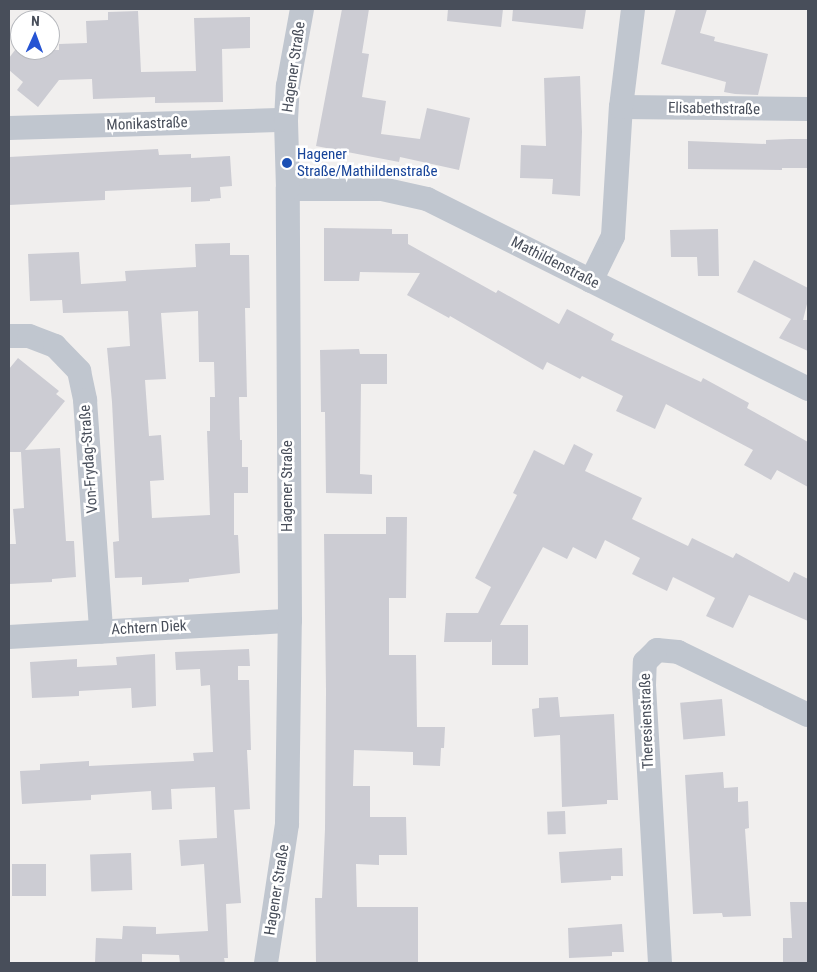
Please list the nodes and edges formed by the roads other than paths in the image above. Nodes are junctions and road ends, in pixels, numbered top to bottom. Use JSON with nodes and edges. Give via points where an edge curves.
{"nodes":[{"id":1,"x":302,"y":9,"type":"edge"},
{"id":2,"x":633,"y":9,"type":"edge"},
{"id":3,"x":621,"y":107,"type":"junction"},
{"id":4,"x":808,"y":109,"type":"edge"},
{"id":5,"x":286,"y":120,"type":"junction"},
{"id":6,"x":9,"y":128,"type":"edge"},
{"id":7,"x":288,"y":189,"type":"junction"},
{"id":8,"x":591,"y":281,"type":"junction"},
{"id":9,"x":9,"y":336,"type":"edge"},
{"id":10,"x":808,"y":389,"type":"edge"},
{"id":11,"x":290,"y":622,"type":"junction"},
{"id":12,"x":101,"y":631,"type":"junction"},
{"id":13,"x":9,"y":637,"type":"edge"},
{"id":14,"x":808,"y":715,"type":"edge"},
{"id":15,"x":266,"y":963,"type":"edge"},
{"id":16,"x":660,"y":963,"type":"edge"}],
"edges":[{"from":1,"to":5,"type":"street","name":"Hagener Straße","via":[[288,86]]},
{"from":2,"to":3,"type":"street"},
{"from":3,"to":4,"type":"street","name":"Elisabethstraße"},
{"from":3,"to":8,"type":"street","via":[[613,236]]},
{"from":5,"to":6,"type":"street","name":"Monikastraße"},
{"from":5,"to":7,"type":"street","name":"Hagener Straße"},
{"from":7,"to":8,"type":"street","name":"Mathildenstraße","via":[[382,189],[427,199]]},
{"from":7,"to":11,"type":"street","name":"Hagener Straße"},
{"from":8,"to":10,"type":"street","name":"Mathildenstraße"},
{"from":9,"to":12,"type":"street","name":"Von-Frydag-Straße","via":[[28,336],[55,346],[79,370],[86,400]]},
{"from":11,"to":12,"type":"street","name":"Achtern Diek"},
{"from":11,"to":15,"type":"street","name":"Hagener Straße","via":[[287,824]]},
{"from":12,"to":13,"type":"street","name":"Achtern Diek"},
{"from":14,"to":16,"type":"street","name":"Theresienstraße","via":[[678,652],[657,650],[645,662]]}]}
